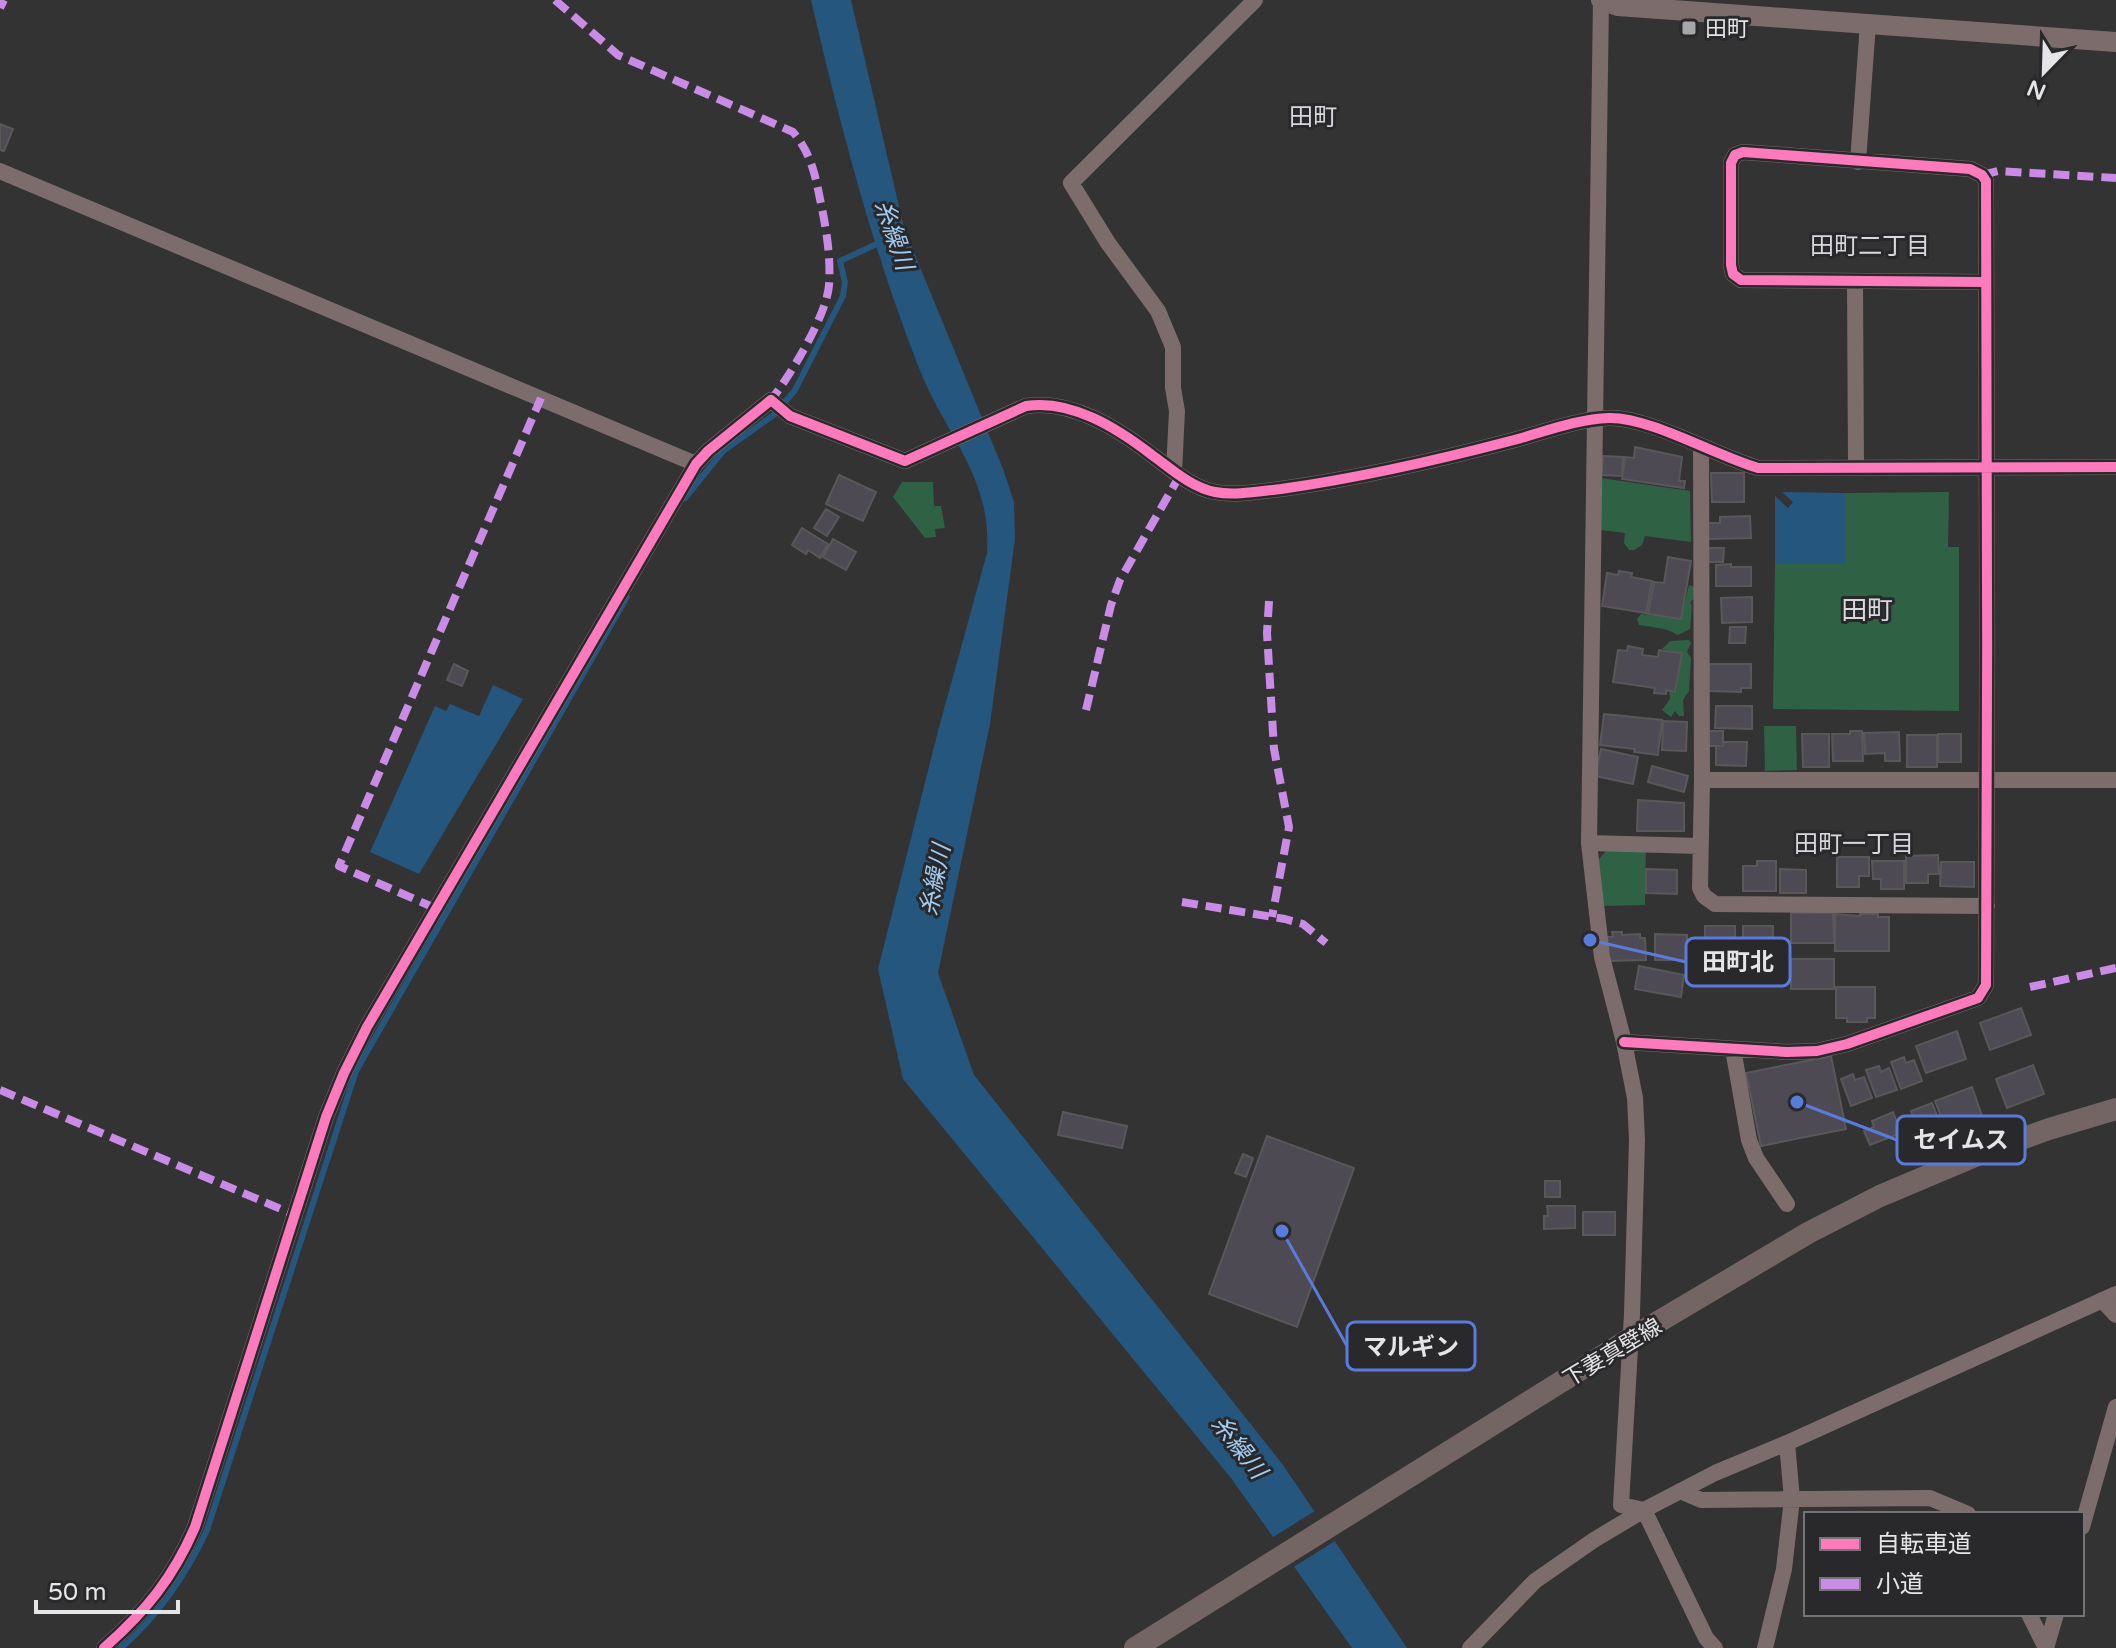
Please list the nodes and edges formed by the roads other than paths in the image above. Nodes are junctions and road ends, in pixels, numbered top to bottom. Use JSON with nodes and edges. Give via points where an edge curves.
{"nodes":[{"id":1,"x":1255,"y":0,"type":"edge"},
{"id":2,"x":1601,"y":0,"type":"edge"},
{"id":3,"x":1868,"y":23,"type":"junction"},
{"id":4,"x":2116,"y":42,"type":"edge"},
{"id":5,"x":1858,"y":162,"type":"junction"},
{"id":6,"x":0,"y":171,"type":"edge"},
{"id":7,"x":1855,"y":281,"type":"junction"},
{"id":8,"x":1986,"y":282,"type":"junction"},
{"id":9,"x":1594,"y":420,"type":"junction"},
{"id":10,"x":1701,"y":446,"type":"junction"},
{"id":11,"x":696,"y":464,"type":"junction"},
{"id":12,"x":1856,"y":466,"type":"junction"},
{"id":13,"x":1986,"y":467,"type":"junction"},
{"id":14,"x":2116,"y":467,"type":"edge"},
{"id":15,"x":1174,"y":472,"type":"junction"},
{"id":16,"x":1986,"y":779,"type":"junction"},
{"id":17,"x":1702,"y":780,"type":"junction"},
{"id":18,"x":2116,"y":780,"type":"edge"},
{"id":19,"x":1589,"y":843,"type":"junction"},
{"id":20,"x":1700,"y":846,"type":"junction"},
{"id":21,"x":1987,"y":906,"type":"junction"},
{"id":22,"x":1624,"y":1042,"type":"junction"},
{"id":23,"x":1733,"y":1049,"type":"junction"},
{"id":24,"x":2116,"y":1109,"type":"edge"},
{"id":25,"x":1787,"y":1204,"type":"dead end"},
{"id":26,"x":2109,"y":1297,"type":"edge"},
{"id":27,"x":2116,"y":1315,"type":"edge"},
{"id":28,"x":1631,"y":1338,"type":"junction"},
{"id":29,"x":2116,"y":1407,"type":"edge"},
{"id":30,"x":1787,"y":1443,"type":"junction"},
{"id":31,"x":2111,"y":1446,"type":"edge"},
{"id":32,"x":1680,"y":1491,"type":"junction"},
{"id":33,"x":1792,"y":1499,"type":"junction"},
{"id":34,"x":1644,"y":1510,"type":"junction"},
{"id":35,"x":1963,"y":1512,"type":"edge"},
{"id":36,"x":2084,"y":1521,"type":"edge"},
{"id":37,"x":2030,"y":1616,"type":"edge"},
{"id":38,"x":2055,"y":1616,"type":"edge"},
{"id":39,"x":104,"y":1648,"type":"edge"},
{"id":40,"x":1135,"y":1648,"type":"edge"},
{"id":41,"x":1470,"y":1648,"type":"edge"},
{"id":42,"x":1715,"y":1648,"type":"edge"},
{"id":43,"x":1765,"y":1648,"type":"edge"},
{"id":44,"x":2046,"y":1648,"type":"edge"}],
"edges":[{"from":1,"to":15,"type":"street","via":[[1071,183],[1158,311],[1173,347]]},
{"from":2,"to":3,"type":"street","via":[[1618,6]]},
{"from":2,"to":9,"type":"street"},
{"from":3,"to":4,"type":"street"},
{"from":3,"to":5,"type":"street"},
{"from":5,"to":7,"type":"street","via":[[1743,152],[1731,163],[1733,274],[1751,282]]},
{"from":5,"to":8,"type":"street","via":[[1970,169],[1982,175]]},
{"from":6,"to":11,"type":"street"},
{"from":7,"to":8,"type":"street"},
{"from":7,"to":12,"type":"street"},
{"from":8,"to":13,"type":"street"},
{"from":9,"to":10,"type":"street","via":[[1642,425]]},
{"from":9,"to":15,"type":"street","via":[[1324,483],[1269,490],[1214,492]]},
{"from":9,"to":19,"type":"street"},
{"from":10,"to":12,"type":"street","via":[[1758,468]]},
{"from":10,"to":17,"type":"street"},
{"from":11,"to":15,"type":"street","via":[[771,400],[782,410],[905,461],[1043,403],[1080,412]]},
{"from":11,"to":39,"type":"street","via":[[344,1073],[195,1527],[160,1591]]},
{"from":12,"to":13,"type":"street"},
{"from":13,"to":14,"type":"street"},
{"from":13,"to":16,"type":"street"},
{"from":16,"to":17,"type":"street"},
{"from":16,"to":18,"type":"street"},
{"from":16,"to":21,"type":"street"},
{"from":17,"to":20,"type":"street"},
{"from":19,"to":20,"type":"street"},
{"from":19,"to":22,"type":"street","via":[[1602,957]]},
{"from":20,"to":21,"type":"street","via":[[1700,888],[1715,904]]},
{"from":21,"to":23,"type":"street","via":[[1986,985],[1978,998],[1817,1051]]},
{"from":22,"to":23,"type":"street"},
{"from":22,"to":28,"type":"street","via":[[1637,1140]]},
{"from":23,"to":25,"type":"street","via":[[1749,1140]]},
{"from":24,"to":28,"type":"main road","name":"下妻真壁線","via":[[2012,1142],[1880,1196]]},
{"from":26,"to":27,"type":"street"},
{"from":26,"to":30,"type":"street"},
{"from":28,"to":34,"type":"street","via":[[1621,1505]]},
{"from":28,"to":40,"type":"main road","name":"下妻真壁線"},
{"from":29,"to":31,"type":"street"},
{"from":30,"to":32,"type":"street"},
{"from":30,"to":33,"type":"street"},
{"from":31,"to":36,"type":"street"},
{"from":32,"to":33,"type":"street","via":[[1701,1500]]},
{"from":32,"to":34,"type":"street"},
{"from":33,"to":35,"type":"street","via":[[1930,1498]]},
{"from":33,"to":43,"type":"street","via":[[1784,1569]]},
{"from":34,"to":41,"type":"street","via":[[1535,1581]]},
{"from":34,"to":42,"type":"street"},
{"from":37,"to":44,"type":"street"},
{"from":38,"to":44,"type":"street"}]}
